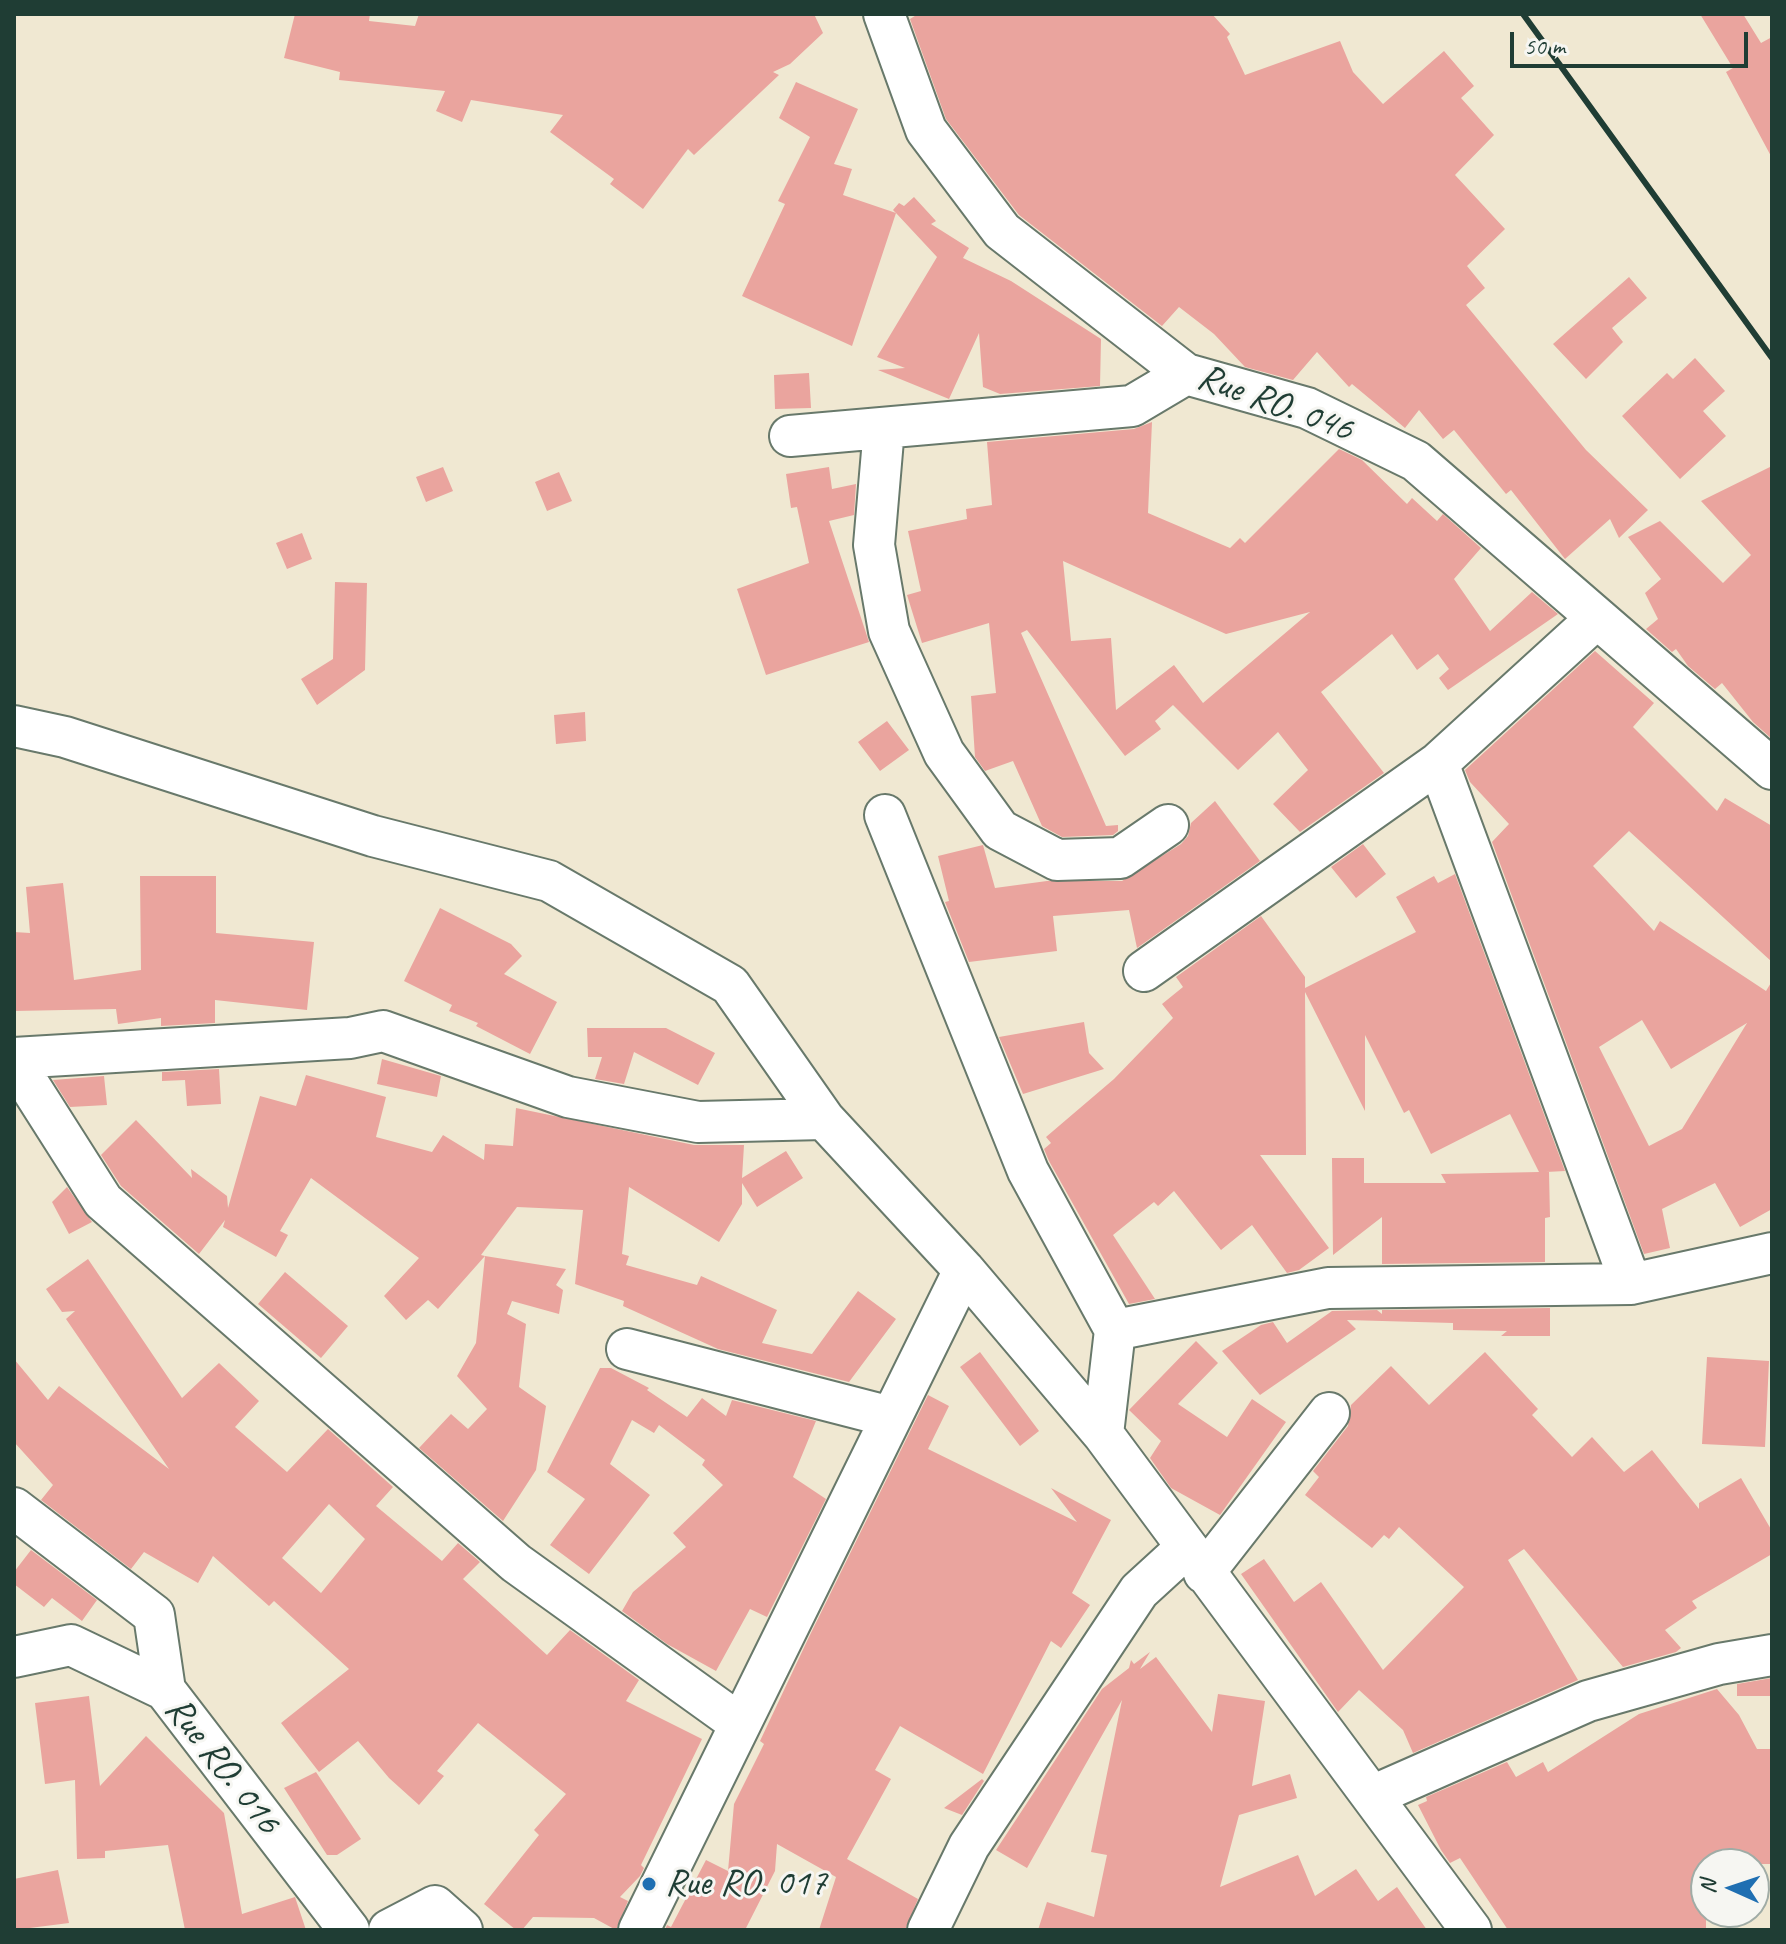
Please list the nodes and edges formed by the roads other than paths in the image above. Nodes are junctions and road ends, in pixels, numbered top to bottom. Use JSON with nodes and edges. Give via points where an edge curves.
{"nodes":[{"id":1,"x":884,"y":14,"type":"edge"},
{"id":2,"x":1186,"y":374,"type":"junction"},
{"id":3,"x":884,"y":428,"type":"junction"},
{"id":4,"x":790,"y":436,"type":"dead end"},
{"id":5,"x":1597,"y":618,"type":"junction"},
{"id":6,"x":14,"y":726,"type":"edge"},
{"id":7,"x":1438,"y":763,"type":"junction"},
{"id":8,"x":1772,"y":769,"type":"edge"},
{"id":9,"x":885,"y":815,"type":"dead end"},
{"id":10,"x":1168,"y":825,"type":"dead end"},
{"id":11,"x":1144,"y":971,"type":"dead end"},
{"id":12,"x":14,"y":1059,"type":"edge"},
{"id":13,"x":824,"y":1119,"type":"junction"},
{"id":14,"x":1772,"y":1253,"type":"edge"},
{"id":15,"x":964,"y":1270,"type":"junction"},
{"id":16,"x":1631,"y":1284,"type":"junction"},
{"id":17,"x":1115,"y":1330,"type":"junction"},
{"id":18,"x":627,"y":1349,"type":"dead end"},
{"id":19,"x":1329,"y":1413,"type":"dead end"},
{"id":20,"x":891,"y":1417,"type":"junction"},
{"id":21,"x":1103,"y":1434,"type":"junction"},
{"id":22,"x":14,"y":1508,"type":"edge"},
{"id":23,"x":1195,"y":1560,"type":"junction"},
{"id":24,"x":1772,"y":1655,"type":"edge"},
{"id":25,"x":14,"y":1657,"type":"edge"},
{"id":26,"x":165,"y":1690,"type":"junction"},
{"id":27,"x":740,"y":1724,"type":"junction"},
{"id":28,"x":1372,"y":1796,"type":"junction"},
{"id":29,"x":349,"y":1930,"type":"edge"},
{"id":30,"x":389,"y":1930,"type":"edge"},
{"id":31,"x":462,"y":1930,"type":"edge"},
{"id":32,"x":639,"y":1930,"type":"edge"},
{"id":33,"x":928,"y":1930,"type":"edge"},
{"id":34,"x":1471,"y":1930,"type":"edge"}],
"edges":[{"from":1,"to":2,"type":"street","name":"Rue RO. 046","via":[[926,130],[1002,231]]},
{"from":2,"to":3,"type":"street","via":[[1132,406]]},
{"from":2,"to":5,"type":"street","name":"Rue RO. 046","via":[[1307,408],[1416,461]]},
{"from":3,"to":4,"type":"street"},
{"from":3,"to":10,"type":"street","via":[[874,545],[889,631],[944,753],[1000,830],[1057,860],[1120,858]]},
{"from":5,"to":7,"type":"street"},
{"from":5,"to":8,"type":"street","name":"Rue RO. 046"},
{"from":6,"to":13,"type":"street","via":[[65,737],[373,836],[549,881],[730,985]]},
{"from":7,"to":11,"type":"street"},
{"from":7,"to":16,"type":"street"},
{"from":9,"to":17,"type":"street","via":[[1028,1171]]},
{"from":12,"to":13,"type":"street","via":[[350,1038],[383,1031],[568,1097],[698,1122]]},
{"from":12,"to":27,"type":"street","via":[[103,1201],[516,1563]]},
{"from":13,"to":15,"type":"street"},
{"from":14,"to":16,"type":"street"},
{"from":15,"to":20,"type":"street"},
{"from":15,"to":21,"type":"street"},
{"from":16,"to":17,"type":"street","via":[[1328,1288]]},
{"from":17,"to":21,"type":"street"},
{"from":18,"to":20,"type":"street"},
{"from":19,"to":23,"type":"street"},
{"from":20,"to":27,"type":"street"},
{"from":21,"to":23,"type":"street"},
{"from":22,"to":26,"type":"street","via":[[154,1615]]},
{"from":23,"to":28,"type":"street"},
{"from":23,"to":33,"type":"street","via":[[1139,1591],[969,1846]]},
{"from":24,"to":28,"type":"street","via":[[1719,1664],[1588,1701]]},
{"from":25,"to":26,"type":"street","name":"Rue RO. 016","via":[[71,1645]]},
{"from":26,"to":29,"type":"street","name":"Rue RO. 016"},
{"from":27,"to":32,"type":"street"},
{"from":28,"to":34,"type":"street"},
{"from":30,"to":31,"type":"street","via":[[435,1906]]}]}
